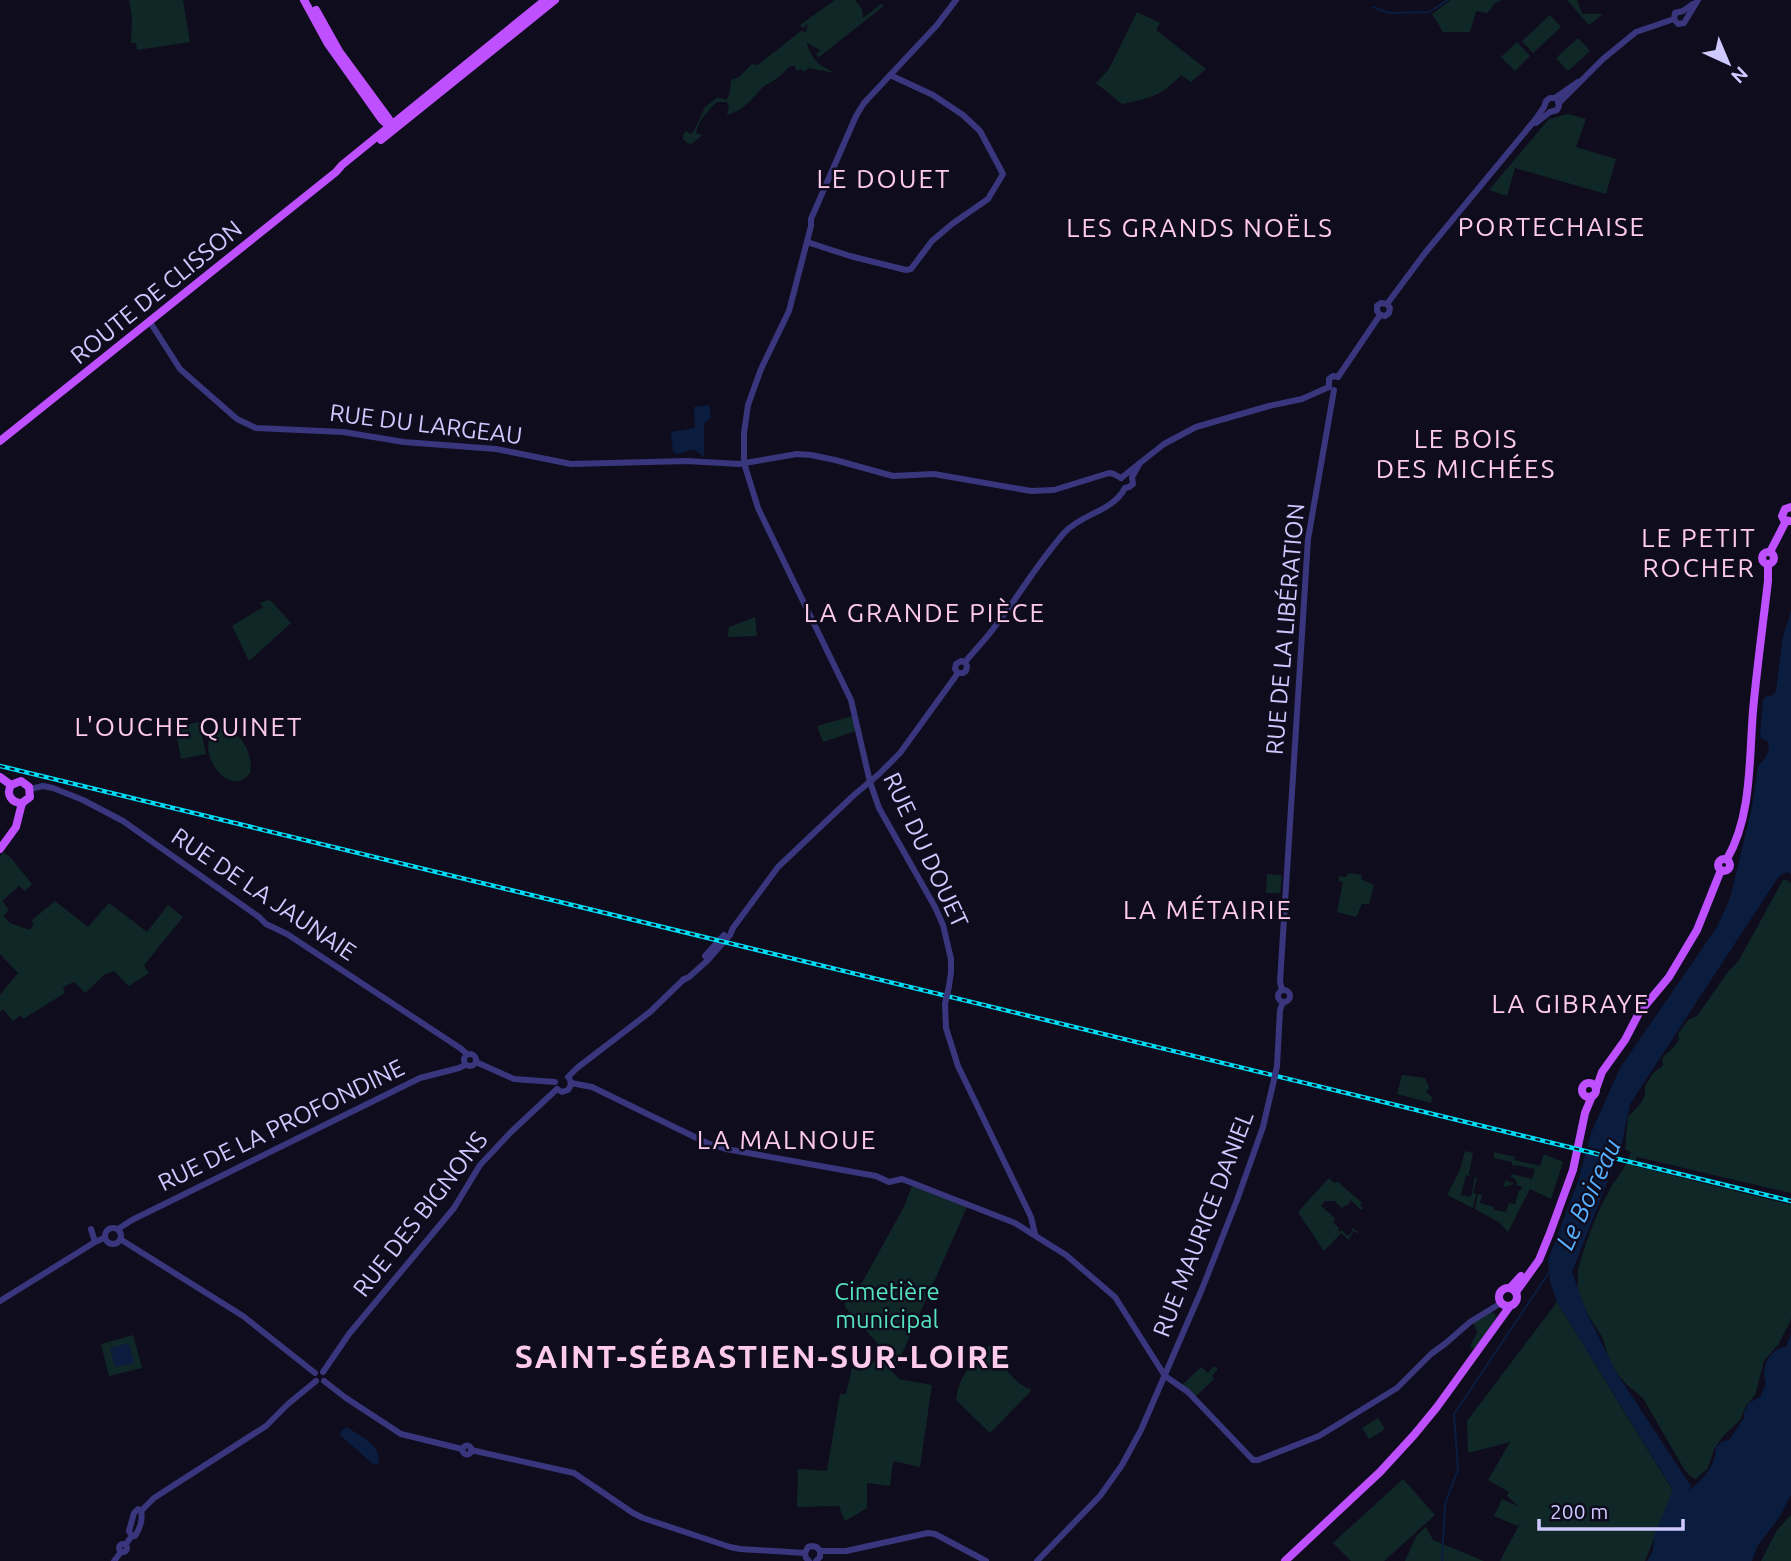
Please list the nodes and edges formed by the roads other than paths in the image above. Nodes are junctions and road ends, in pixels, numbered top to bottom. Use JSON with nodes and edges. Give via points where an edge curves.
{"nodes":[{"id":1,"x":304,"y":0,"type":"edge"},
{"id":2,"x":310,"y":0,"type":"edge"},
{"id":3,"x":956,"y":0,"type":"edge"},
{"id":4,"x":549,"y":1,"type":"edge"},
{"id":5,"x":1698,"y":1,"type":"edge"},
{"id":6,"x":1685,"y":14,"type":"junction"},
{"id":7,"x":1674,"y":19,"type":"junction"},
{"id":8,"x":892,"y":73,"type":"junction"},
{"id":9,"x":1557,"y":101,"type":"junction"},
{"id":10,"x":1547,"y":110,"type":"junction"},
{"id":11,"x":390,"y":125,"type":"junction"},
{"id":12,"x":807,"y":242,"type":"junction"},
{"id":13,"x":150,"y":322,"type":"junction"},
{"id":14,"x":1336,"y":385,"type":"junction"},
{"id":15,"x":0,"y":441,"type":"edge"},
{"id":16,"x":744,"y":463,"type":"junction"},
{"id":17,"x":1126,"y":476,"type":"junction"},
{"id":18,"x":1125,"y":488,"type":"junction"},
{"id":19,"x":1791,"y":507,"type":"edge"},
{"id":20,"x":1788,"y":521,"type":"edge"},
{"id":21,"x":0,"y":777,"type":"edge"},
{"id":22,"x":870,"y":782,"type":"junction"},
{"id":23,"x":11,"y":785,"type":"junction"},
{"id":24,"x":30,"y":789,"type":"junction"},
{"id":25,"x":22,"y":803,"type":"junction"},
{"id":26,"x":0,"y":849,"type":"edge"},
{"id":27,"x":1282,"y":990,"type":"joint"},
{"id":28,"x":467,"y":1054,"type":"junction"},
{"id":29,"x":476,"y":1062,"type":"junction"},
{"id":30,"x":465,"y":1065,"type":"junction"},
{"id":31,"x":570,"y":1080,"type":"junction"},
{"id":32,"x":556,"y":1086,"type":"junction"},
{"id":33,"x":1031,"y":1218,"type":"junction"},
{"id":34,"x":1023,"y":1227,"type":"junction"},
{"id":35,"x":91,"y":1229,"type":"dead end"},
{"id":36,"x":118,"y":1229,"type":"junction"},
{"id":37,"x":1035,"y":1234,"type":"junction"},
{"id":38,"x":104,"y":1238,"type":"junction"},
{"id":39,"x":120,"y":1238,"type":"junction"},
{"id":40,"x":95,"y":1242,"type":"junction"},
{"id":41,"x":1513,"y":1290,"type":"junction"},
{"id":42,"x":0,"y":1301,"type":"edge"},
{"id":43,"x":1503,"y":1302,"type":"junction"},
{"id":44,"x":323,"y":1372,"type":"junction"},
{"id":45,"x":1165,"y":1376,"type":"junction"},
{"id":46,"x":315,"y":1377,"type":"junction"},
{"id":47,"x":324,"y":1381,"type":"junction"},
{"id":48,"x":804,"y":1553,"type":"junction"},
{"id":49,"x":818,"y":1556,"type":"edge"},
{"id":50,"x":114,"y":1561,"type":"edge"},
{"id":51,"x":809,"y":1561,"type":"edge"},
{"id":52,"x":986,"y":1561,"type":"edge"},
{"id":53,"x":1037,"y":1561,"type":"edge"},
{"id":54,"x":1285,"y":1561,"type":"edge"}],
"edges":[{"from":1,"to":11,"type":"main road","via":[[328,44]]},
{"from":2,"to":11,"type":"main road"},
{"from":3,"to":8,"type":"street","name":"RUE DU DOUET"},
{"from":4,"to":11,"type":"main road","name":"ROUTE DE CLISSON"},
{"from":5,"to":6,"type":"street"},
{"from":6,"to":7,"type":"street","via":[[1676,12]]},
{"from":6,"to":7,"type":"street","via":[[1686,22]]},
{"from":7,"to":9,"type":"street","via":[[1636,32]]},
{"from":8,"to":12,"type":"street","name":"RUE DU DOUET","via":[[856,117],[810,223]]},
{"from":8,"to":12,"type":"street","via":[[959,111],[980,131],[1003,174],[988,199],[932,241],[911,269]]},
{"from":9,"to":10,"type":"street","via":[[1558,110]]},
{"from":9,"to":10,"type":"street","via":[[1548,99],[1544,103]]},
{"from":10,"to":14,"type":"street","via":[[1433,243],[1387,304],[1389,313],[1380,315]]},
{"from":11,"to":13,"type":"main road","name":"ROUTE DE CLISSON","via":[[345,168]]},
{"from":12,"to":16,"type":"street","name":"RUE DU DOUET","via":[[789,312],[748,405]]},
{"from":13,"to":15,"type":"main road","name":"ROUTE DE CLISSON"},
{"from":13,"to":16,"type":"street","name":"RUE DU LARGEAU","via":[[180,369],[237,419],[256,428],[343,432],[496,449],[571,464]]},
{"from":14,"to":17,"type":"street","via":[[1302,399],[1196,427],[1171,440]]},
{"from":14,"to":27,"type":"street","name":"RUE DE LA LIBÉRATION","via":[[1308,539]]},
{"from":16,"to":17,"type":"street","name":"RUE DU LARGEAU","via":[[811,455],[893,476],[934,474],[1039,492],[1109,474]]},
{"from":16,"to":22,"type":"street","name":"RUE DU DOUET","via":[[763,518],[852,700]]},
{"from":17,"to":18,"type":"street","via":[[1120,483]]},
{"from":17,"to":18,"type":"street","via":[[1133,484]]},
{"from":18,"to":22,"type":"street","via":[[1115,501],[1066,532],[965,662],[967,670],[958,673],[905,747]]},
{"from":19,"to":20,"type":"main road","via":[[1783,513]]},
{"from":20,"to":41,"type":"main road","via":[[1768,564],[1745,799],[1736,840],[1727,859],[1718,861],[1721,870],[1697,930],[1591,1091],[1547,1240]]},
{"from":21,"to":23,"type":"main road"},
{"from":22,"to":31,"type":"street","via":[[778,867],[704,963]]},
{"from":22,"to":33,"type":"street","name":"RUE DU DOUET","bridge":true,"via":[[879,808],[943,925],[951,959],[947,1028],[958,1066]]},
{"from":23,"to":24,"type":"main road","via":[[21,781]]},
{"from":23,"to":25,"type":"main road","via":[[10,798]]},
{"from":24,"to":25,"type":"main road","via":[[30,797]]},
{"from":24,"to":28,"type":"street","name":"RUE DE LA JAUNAIE","via":[[53,788],[123,821],[266,923]]},
{"from":25,"to":26,"type":"main road","via":[[16,827]]},
{"from":27,"to":45,"type":"street","name":"RUE MAURICE DANIEL","bridge":true,"via":[[1291,996],[1280,1010],[1277,1066],[1263,1127]]},
{"from":28,"to":29,"type":"street"},
{"from":28,"to":30,"type":"street"},
{"from":29,"to":30,"type":"street"},
{"from":29,"to":32,"type":"street","via":[[514,1079]]},
{"from":30,"to":36,"type":"street","name":"RUE DE LA PROFONDINE","via":[[420,1078]]},
{"from":31,"to":32,"type":"street","via":[[560,1076]]},
{"from":31,"to":32,"type":"street","via":[[566,1091]]},
{"from":31,"to":34,"type":"street","via":[[707,1143],[890,1182],[902,1179]]},
{"from":32,"to":44,"type":"street","name":"RUE DES BIGNONS","via":[[480,1165],[454,1208]]},
{"from":33,"to":34,"type":"street"},
{"from":33,"to":37,"type":"street","name":"RUE DU DOUET"},
{"from":34,"to":37,"type":"street"},
{"from":35,"to":40,"type":"street"},
{"from":36,"to":38,"type":"street","via":[[109,1228]]},
{"from":36,"to":39,"type":"street"},
{"from":37,"to":45,"type":"street","via":[[1115,1297]]},
{"from":38,"to":39,"type":"street","via":[[112,1244]]},
{"from":38,"to":40,"type":"street"},
{"from":39,"to":46,"type":"street","via":[[243,1316]]},
{"from":40,"to":42,"type":"street"},
{"from":41,"to":43,"type":"main road","via":[[1503,1290]]},
{"from":41,"to":43,"type":"main road","via":[[1514,1304]]},
{"from":43,"to":45,"type":"street","via":[[1431,1354],[1397,1388],[1320,1436],[1258,1460],[1250,1458],[1188,1392]]},
{"from":43,"to":54,"type":"main road","via":[[1497,1324],[1437,1407],[1369,1483]]},
{"from":44,"to":46,"type":"street"},
{"from":44,"to":47,"type":"street"},
{"from":45,"to":53,"type":"street","name":"RUE MAURICE DANIEL","via":[[1115,1475]]},
{"from":46,"to":47,"type":"street"},
{"from":46,"to":50,"type":"street","via":[[266,1426],[154,1499],[141,1511],[138,1532]]},
{"from":47,"to":48,"type":"street","via":[[401,1434],[462,1448],[466,1454],[471,1450],[574,1472],[643,1518],[730,1547]]},
{"from":48,"to":49,"type":"street","via":[[812,1546]]},
{"from":48,"to":51,"type":"street"},
{"from":49,"to":52,"type":"street","via":[[928,1532]]}]}
